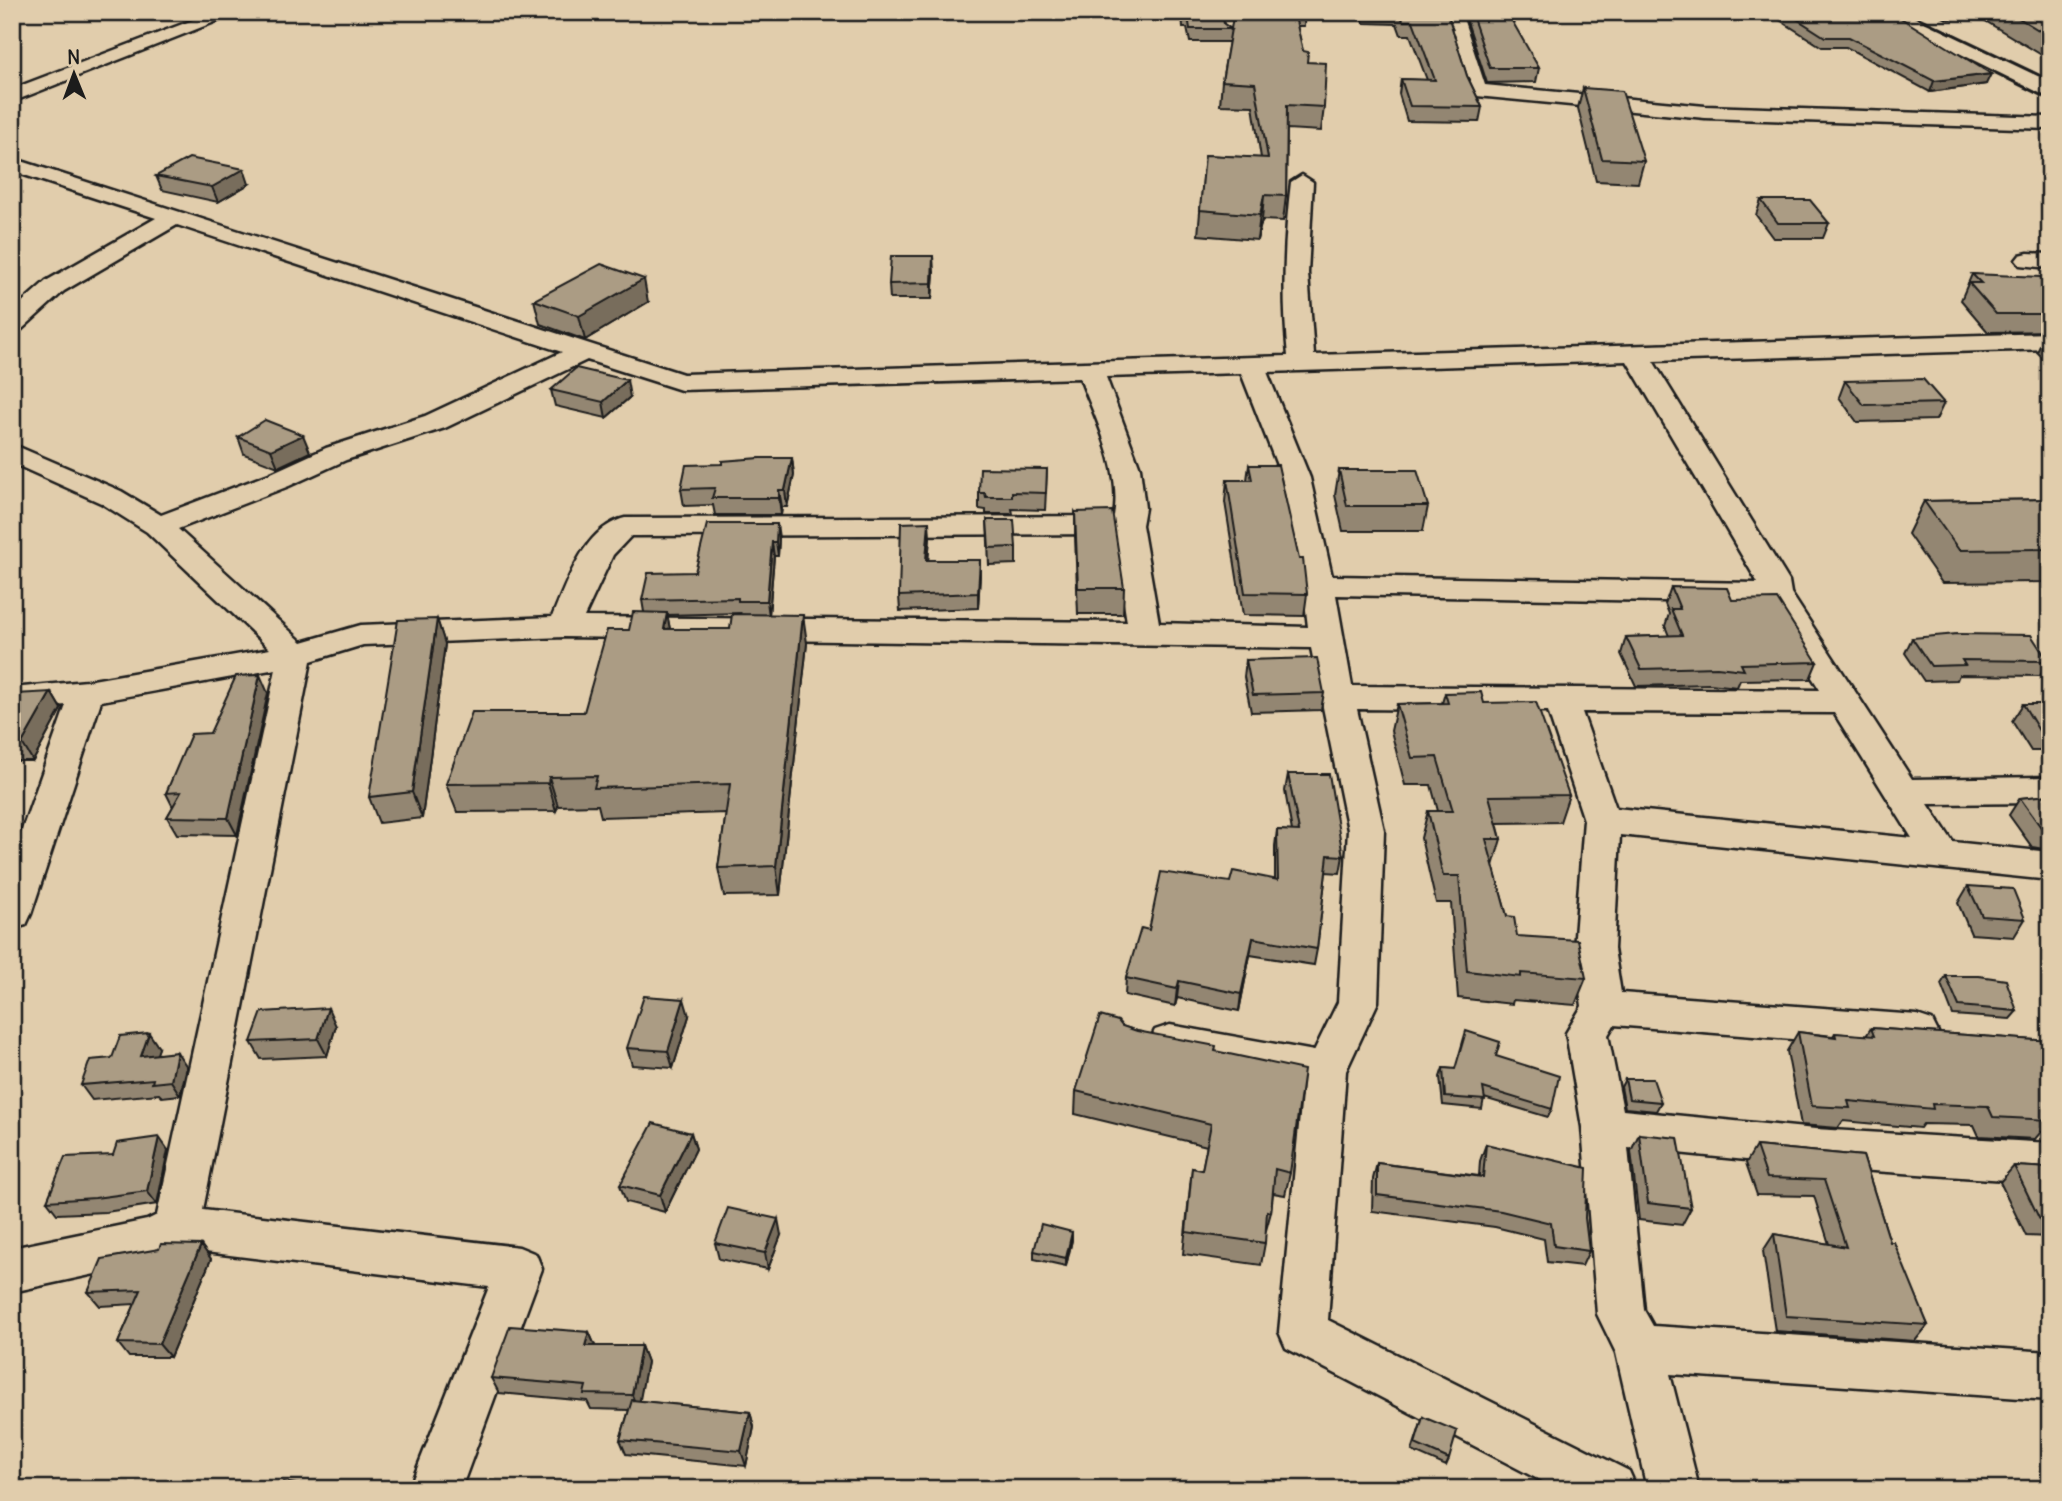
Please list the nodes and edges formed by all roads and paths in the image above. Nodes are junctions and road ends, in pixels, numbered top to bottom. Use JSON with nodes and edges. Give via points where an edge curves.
{"nodes":[{"id":1,"x":230,"y":12,"type":"edge"},
{"id":2,"x":1231,"y":12,"type":"edge"},
{"id":3,"x":1452,"y":12,"type":"edge"},
{"id":4,"x":1885,"y":12,"type":"edge"},
{"id":5,"x":1926,"y":12,"type":"edge"},
{"id":6,"x":1233,"y":32,"type":"edge"},
{"id":7,"x":2050,"y":72,"type":"edge"},
{"id":8,"x":2050,"y":92,"type":"edge"},
{"id":9,"x":14,"y":94,"type":"edge"},
{"id":10,"x":2050,"y":122,"type":"edge"},
{"id":11,"x":12,"y":164,"type":"edge"},
{"id":12,"x":1302,"y":182,"type":"dead end"},
{"id":13,"x":175,"y":217,"type":"junction"},
{"id":14,"x":12,"y":325,"type":"edge"},
{"id":15,"x":2050,"y":341,"type":"edge"},
{"id":16,"x":585,"y":351,"type":"junction"},
{"id":17,"x":1636,"y":354,"type":"junction"},
{"id":18,"x":1302,"y":364,"type":"junction"},
{"id":19,"x":1251,"y":365,"type":"junction"},
{"id":20,"x":1090,"y":370,"type":"junction"},
{"id":21,"x":12,"y":452,"type":"edge"},
{"id":22,"x":1127,"y":525,"type":"junction"},
{"id":23,"x":158,"y":526,"type":"junction"},
{"id":24,"x":1319,"y":585,"type":"junction"},
{"id":25,"x":1775,"y":593,"type":"junction"},
{"id":26,"x":564,"y":627,"type":"junction"},
{"id":27,"x":1145,"y":632,"type":"junction"},
{"id":28,"x":1325,"y":638,"type":"junction"},
{"id":29,"x":296,"y":655,"type":"junction"},
{"id":30,"x":87,"y":692,"type":"junction"},
{"id":31,"x":1338,"y":697,"type":"junction"},
{"id":32,"x":12,"y":699,"type":"edge"},
{"id":33,"x":1560,"y":701,"type":"junction"},
{"id":34,"x":1844,"y":702,"type":"junction"},
{"id":35,"x":2050,"y":790,"type":"edge"},
{"id":36,"x":1901,"y":792,"type":"junction"},
{"id":37,"x":1602,"y":820,"type":"junction"},
{"id":38,"x":1941,"y":855,"type":"junction"},
{"id":39,"x":2050,"y":866,"type":"edge"},
{"id":40,"x":12,"y":914,"type":"edge"},
{"id":41,"x":1603,"y":1008,"type":"junction"},
{"id":42,"x":1955,"y":1034,"type":"edge"},
{"id":43,"x":1136,"y":1035,"type":"edge"},
{"id":44,"x":1325,"y":1071,"type":"junction"},
{"id":45,"x":1604,"y":1126,"type":"junction"},
{"id":46,"x":2050,"y":1163,"type":"edge"},
{"id":47,"x":177,"y":1228,"type":"junction"},
{"id":48,"x":12,"y":1270,"type":"edge"},
{"id":49,"x":1639,"y":1348,"type":"junction"},
{"id":50,"x":2050,"y":1376,"type":"edge"},
{"id":51,"x":435,"y":1489,"type":"edge"},
{"id":52,"x":1611,"y":1489,"type":"edge"},
{"id":53,"x":1670,"y":1489,"type":"edge"}],
"edges":[{"from":1,"to":9,"type":"street"},
{"from":2,"to":6,"type":"street"},
{"from":3,"to":10,"type":"street","via":[[1477,90],[1705,113]]},
{"from":4,"to":8,"type":"main road"},
{"from":5,"to":7,"type":"main road"},
{"from":11,"to":13,"type":"street"},
{"from":12,"to":18,"type":"street","via":[[1294,249]]},
{"from":13,"to":14,"type":"street","via":[[55,286]]},
{"from":13,"to":16,"type":"street"},
{"from":15,"to":17,"type":"street"},
{"from":16,"to":20,"type":"street","via":[[681,382]]},
{"from":16,"to":23,"type":"street","via":[[435,422],[336,454]]},
{"from":17,"to":18,"type":"street"},
{"from":17,"to":25,"type":"street","via":[[1773,581]]},
{"from":18,"to":19,"type":"street"},
{"from":19,"to":20,"type":"street"},
{"from":19,"to":24,"type":"street","via":[[1296,478]]},
{"from":20,"to":22,"type":"street","via":[[1118,441],[1132,509]]},
{"from":21,"to":23,"type":"street","via":[[111,497]]},
{"from":22,"to":26,"type":"street","via":[[625,527],[605,543]]},
{"from":22,"to":27,"type":"street"},
{"from":23,"to":29,"type":"street"},
{"from":24,"to":25,"type":"street"},
{"from":24,"to":28,"type":"street"},
{"from":25,"to":34,"type":"street"},
{"from":26,"to":27,"type":"street"},
{"from":26,"to":29,"type":"street","via":[[361,635]]},
{"from":27,"to":28,"type":"street"},
{"from":28,"to":31,"type":"street"},
{"from":29,"to":30,"type":"street"},
{"from":29,"to":47,"type":"street"},
{"from":30,"to":32,"type":"street"},
{"from":30,"to":40,"type":"street"},
{"from":31,"to":33,"type":"street"},
{"from":31,"to":44,"type":"street","via":[[1366,830],[1357,1002]]},
{"from":33,"to":34,"type":"street"},
{"from":33,"to":37,"type":"street"},
{"from":34,"to":36,"type":"street"},
{"from":35,"to":36,"type":"street"},
{"from":36,"to":38,"type":"street"},
{"from":37,"to":38,"type":"street"},
{"from":37,"to":41,"type":"street","via":[[1594,949]]},
{"from":38,"to":39,"type":"street"},
{"from":41,"to":42,"type":"street"},
{"from":41,"to":45,"type":"street","via":[[1587,1033]]},
{"from":43,"to":44,"type":"street"},
{"from":44,"to":52,"type":"street","via":[[1303,1332]]},
{"from":45,"to":46,"type":"street","via":[[1815,1149]]},
{"from":45,"to":49,"type":"street","via":[[1621,1314]]},
{"from":47,"to":48,"type":"street","via":[[155,1240]]},
{"from":47,"to":51,"type":"street","via":[[519,1269]]},
{"from":49,"to":50,"type":"street"},
{"from":49,"to":53,"type":"street"}]}
